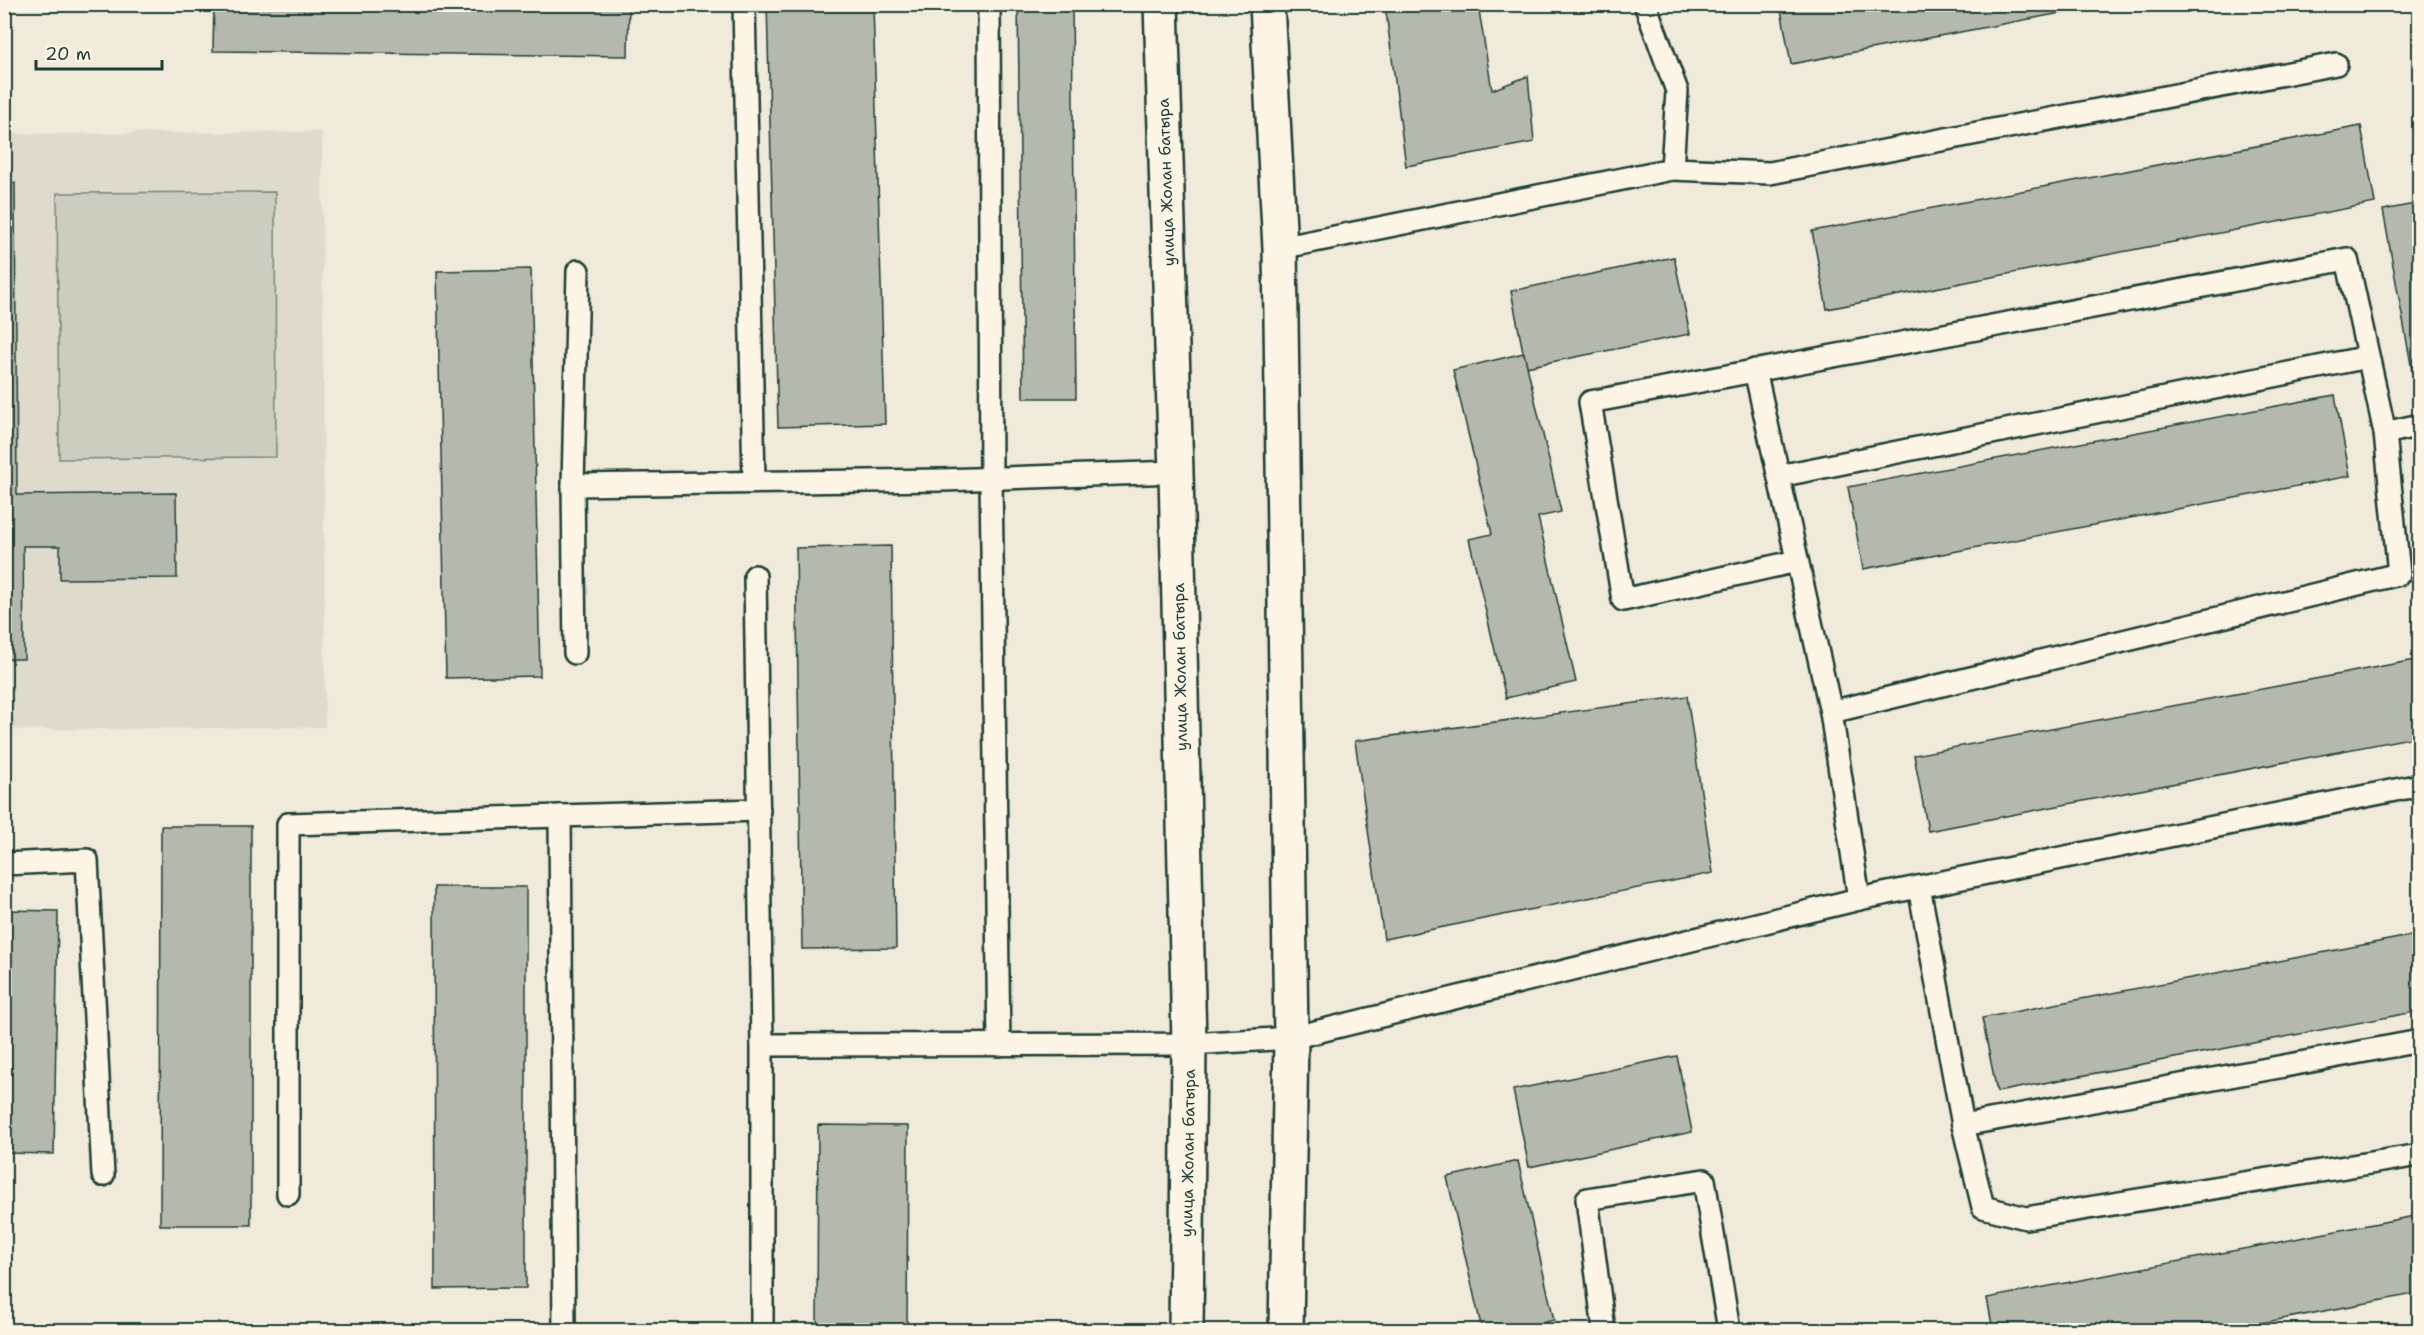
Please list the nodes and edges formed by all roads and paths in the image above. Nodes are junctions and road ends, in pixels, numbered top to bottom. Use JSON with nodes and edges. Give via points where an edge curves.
{"nodes":[{"id":1,"x":744,"y":4,"type":"edge"},
{"id":2,"x":989,"y":4,"type":"edge"},
{"id":3,"x":1161,"y":4,"type":"edge"},
{"id":4,"x":1267,"y":4,"type":"edge"},
{"id":5,"x":1646,"y":4,"type":"edge"},
{"id":6,"x":2336,"y":64,"type":"dead end"},
{"id":7,"x":1672,"y":169,"type":"junction"},
{"id":8,"x":1280,"y":248,"type":"junction"},
{"id":9,"x":578,"y":271,"type":"dead end"},
{"id":10,"x":2368,"y":357,"type":"junction"},
{"id":11,"x":1755,"y":370,"type":"junction"},
{"id":12,"x":2420,"y":425,"type":"edge"},
{"id":13,"x":2385,"y":433,"type":"junction"},
{"id":14,"x":1176,"y":472,"type":"junction"},
{"id":15,"x":1779,"y":476,"type":"junction"},
{"id":16,"x":991,"y":479,"type":"junction"},
{"id":17,"x":754,"y":482,"type":"junction"},
{"id":18,"x":573,"y":485,"type":"junction"},
{"id":19,"x":1797,"y":561,"type":"junction"},
{"id":20,"x":755,"y":576,"type":"dead end"},
{"id":21,"x":575,"y":653,"type":"dead end"},
{"id":22,"x":1831,"y":712,"type":"junction"},
{"id":23,"x":2420,"y":785,"type":"edge"},
{"id":24,"x":759,"y":810,"type":"junction"},
{"id":25,"x":560,"y":816,"type":"junction"},
{"id":26,"x":4,"y":864,"type":"edge"},
{"id":27,"x":1919,"y":886,"type":"junction"},
{"id":28,"x":1859,"y":899,"type":"junction"},
{"id":29,"x":1291,"y":1038,"type":"junction"},
{"id":30,"x":2420,"y":1041,"type":"edge"},
{"id":31,"x":1189,"y":1044,"type":"junction"},
{"id":32,"x":762,"y":1045,"type":"junction"},
{"id":33,"x":999,"y":1045,"type":"junction"},
{"id":34,"x":1963,"y":1125,"type":"junction"},
{"id":35,"x":2420,"y":1155,"type":"edge"},
{"id":36,"x":103,"y":1175,"type":"dead end"},
{"id":37,"x":288,"y":1194,"type":"dead end"},
{"id":38,"x":564,"y":1330,"type":"edge"},
{"id":39,"x":762,"y":1330,"type":"edge"},
{"id":40,"x":1186,"y":1330,"type":"edge"},
{"id":41,"x":1286,"y":1330,"type":"edge"},
{"id":42,"x":1604,"y":1330,"type":"edge"},
{"id":43,"x":1730,"y":1330,"type":"edge"}],
"edges":[{"from":1,"to":17,"type":"lane"},
{"from":2,"to":16,"type":"lane"},
{"from":3,"to":14,"type":"street","name":"улица Жолан батыра"},
{"from":4,"to":8,"type":"street"},
{"from":5,"to":7,"type":"lane","via":[[1677,91]]},
{"from":6,"to":7,"type":"lane","via":[[1770,173]]},
{"from":7,"to":8,"type":"lane"},
{"from":8,"to":29,"type":"street"},
{"from":9,"to":18,"type":"lane"},
{"from":10,"to":11,"type":"lane","via":[[2348,260]]},
{"from":10,"to":13,"type":"lane"},
{"from":10,"to":15,"type":"lane"},
{"from":11,"to":15,"type":"lane"},
{"from":11,"to":19,"type":"lane","via":[[1590,402],[1623,600]]},
{"from":12,"to":13,"type":"lane"},
{"from":13,"to":22,"type":"lane","via":[[2399,573]]},
{"from":14,"to":16,"type":"lane"},
{"from":14,"to":31,"type":"street","name":"улица Жолан батыра"},
{"from":15,"to":19,"type":"lane"},
{"from":16,"to":17,"type":"lane"},
{"from":16,"to":33,"type":"lane"},
{"from":17,"to":18,"type":"lane"},
{"from":18,"to":21,"type":"lane"},
{"from":19,"to":22,"type":"lane"},
{"from":20,"to":24,"type":"lane"},
{"from":22,"to":28,"type":"lane"},
{"from":23,"to":27,"type":"lane"},
{"from":24,"to":25,"type":"lane"},
{"from":24,"to":32,"type":"lane"},
{"from":25,"to":37,"type":"lane","via":[[288,824]]},
{"from":25,"to":38,"type":"lane"},
{"from":26,"to":36,"type":"lane","via":[[87,860]]},
{"from":27,"to":28,"type":"lane"},
{"from":27,"to":34,"type":"lane"},
{"from":28,"to":29,"type":"lane"},
{"from":29,"to":31,"type":"lane"},
{"from":29,"to":41,"type":"street"},
{"from":30,"to":34,"type":"lane"},
{"from":31,"to":33,"type":"lane"},
{"from":31,"to":40,"type":"street","name":"улица Жолан батыра"},
{"from":32,"to":33,"type":"lane"},
{"from":32,"to":39,"type":"lane"},
{"from":34,"to":35,"type":"lane","via":[[1983,1207],[2026,1218]]},
{"from":42,"to":43,"type":"lane","via":[[1587,1199],[1704,1180]]}]}
